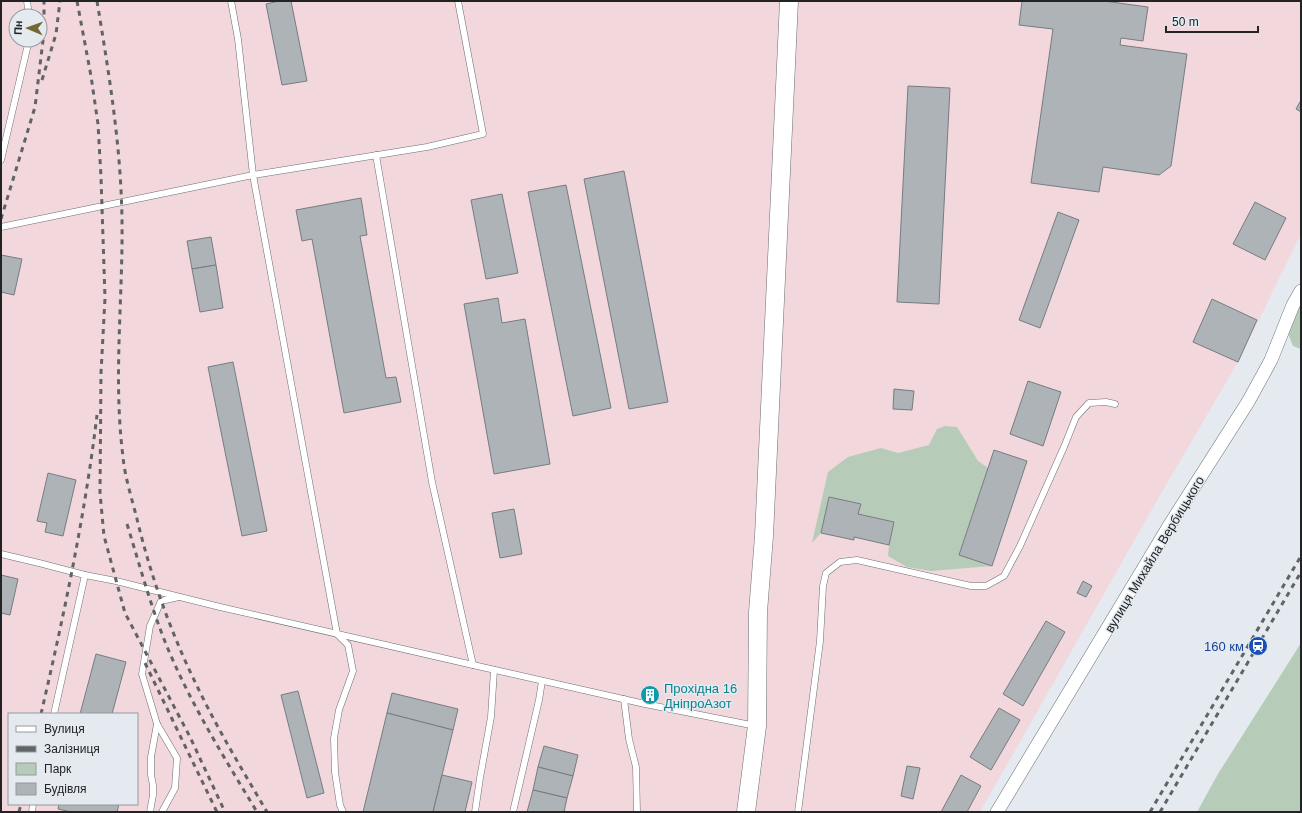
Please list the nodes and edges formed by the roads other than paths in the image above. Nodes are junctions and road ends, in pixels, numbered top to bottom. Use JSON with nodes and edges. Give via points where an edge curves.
{"nodes":[{"id":1,"x":231,"y":1,"type":"edge"},
{"id":2,"x":458,"y":1,"type":"edge"},
{"id":3,"x":789,"y":1,"type":"edge"},
{"id":4,"x":27,"y":48,"type":"edge"},
{"id":5,"x":376,"y":155,"type":"junction"},
{"id":6,"x":1,"y":160,"type":"edge"},
{"id":7,"x":252,"y":175,"type":"junction"},
{"id":8,"x":1,"y":227,"type":"edge"},
{"id":9,"x":1301,"y":291,"type":"edge"},
{"id":10,"x":1114,"y":404,"type":"dead end"},
{"id":11,"x":1,"y":554,"type":"edge"},
{"id":12,"x":85,"y":575,"type":"junction"},
{"id":13,"x":180,"y":597,"type":"junction"},
{"id":14,"x":337,"y":634,"type":"junction"},
{"id":15,"x":472,"y":665,"type":"junction"},
{"id":16,"x":494,"y":670,"type":"junction"},
{"id":17,"x":542,"y":681,"type":"junction"},
{"id":18,"x":624,"y":699,"type":"junction"},
{"id":19,"x":54,"y":713,"type":"edge"},
{"id":20,"x":157,"y":724,"type":"junction"},
{"id":21,"x":757,"y":726,"type":"junction"},
{"id":22,"x":150,"y":812,"type":"edge"},
{"id":23,"x":162,"y":812,"type":"edge"},
{"id":24,"x":343,"y":812,"type":"edge"},
{"id":25,"x":475,"y":812,"type":"edge"},
{"id":26,"x":513,"y":812,"type":"edge"},
{"id":27,"x":637,"y":812,"type":"edge"},
{"id":28,"x":746,"y":812,"type":"edge"},
{"id":29,"x":798,"y":812,"type":"edge"},
{"id":30,"x":997,"y":812,"type":"edge"}],
"edges":[{"from":1,"to":7,"type":"lane","via":[[238,39]]},
{"from":2,"to":5,"type":"lane","via":[[483,134]]},
{"from":3,"to":21,"type":"street","via":[[764,536],[758,612]]},
{"from":4,"to":6,"type":"lane"},
{"from":5,"to":7,"type":"lane"},
{"from":5,"to":15,"type":"lane","via":[[432,482]]},
{"from":7,"to":8,"type":"lane"},
{"from":7,"to":14,"type":"lane"},
{"from":9,"to":30,"type":"street","name":"вулиця Михайла Вербицького","via":[[1271,360],[1248,402],[1169,526]]},
{"from":10,"to":29,"type":"lane","via":[[1089,403],[1076,417],[1020,546],[1004,576],[986,586],[971,586],[858,560],[840,562],[826,573],[820,642]]},
{"from":11,"to":12,"type":"lane"},
{"from":12,"to":13,"type":"lane"},
{"from":12,"to":19,"type":"lane"},
{"from":13,"to":14,"type":"lane"},
{"from":13,"to":20,"type":"lane","via":[[161,601],[150,626],[142,674]]},
{"from":14,"to":15,"type":"lane"},
{"from":14,"to":24,"type":"lane","via":[[348,646],[353,671],[339,710],[334,738],[335,772]]},
{"from":15,"to":16,"type":"lane"},
{"from":16,"to":17,"type":"lane"},
{"from":16,"to":25,"type":"lane","via":[[491,717]]},
{"from":17,"to":18,"type":"lane"},
{"from":17,"to":26,"type":"lane"},
{"from":18,"to":21,"type":"lane"},
{"from":18,"to":27,"type":"lane","via":[[629,739],[636,767]]},
{"from":20,"to":22,"type":"lane","via":[[151,758],[153,795]]},
{"from":20,"to":23,"type":"lane","via":[[177,758],[175,788]]},
{"from":21,"to":28,"type":"street"}]}
